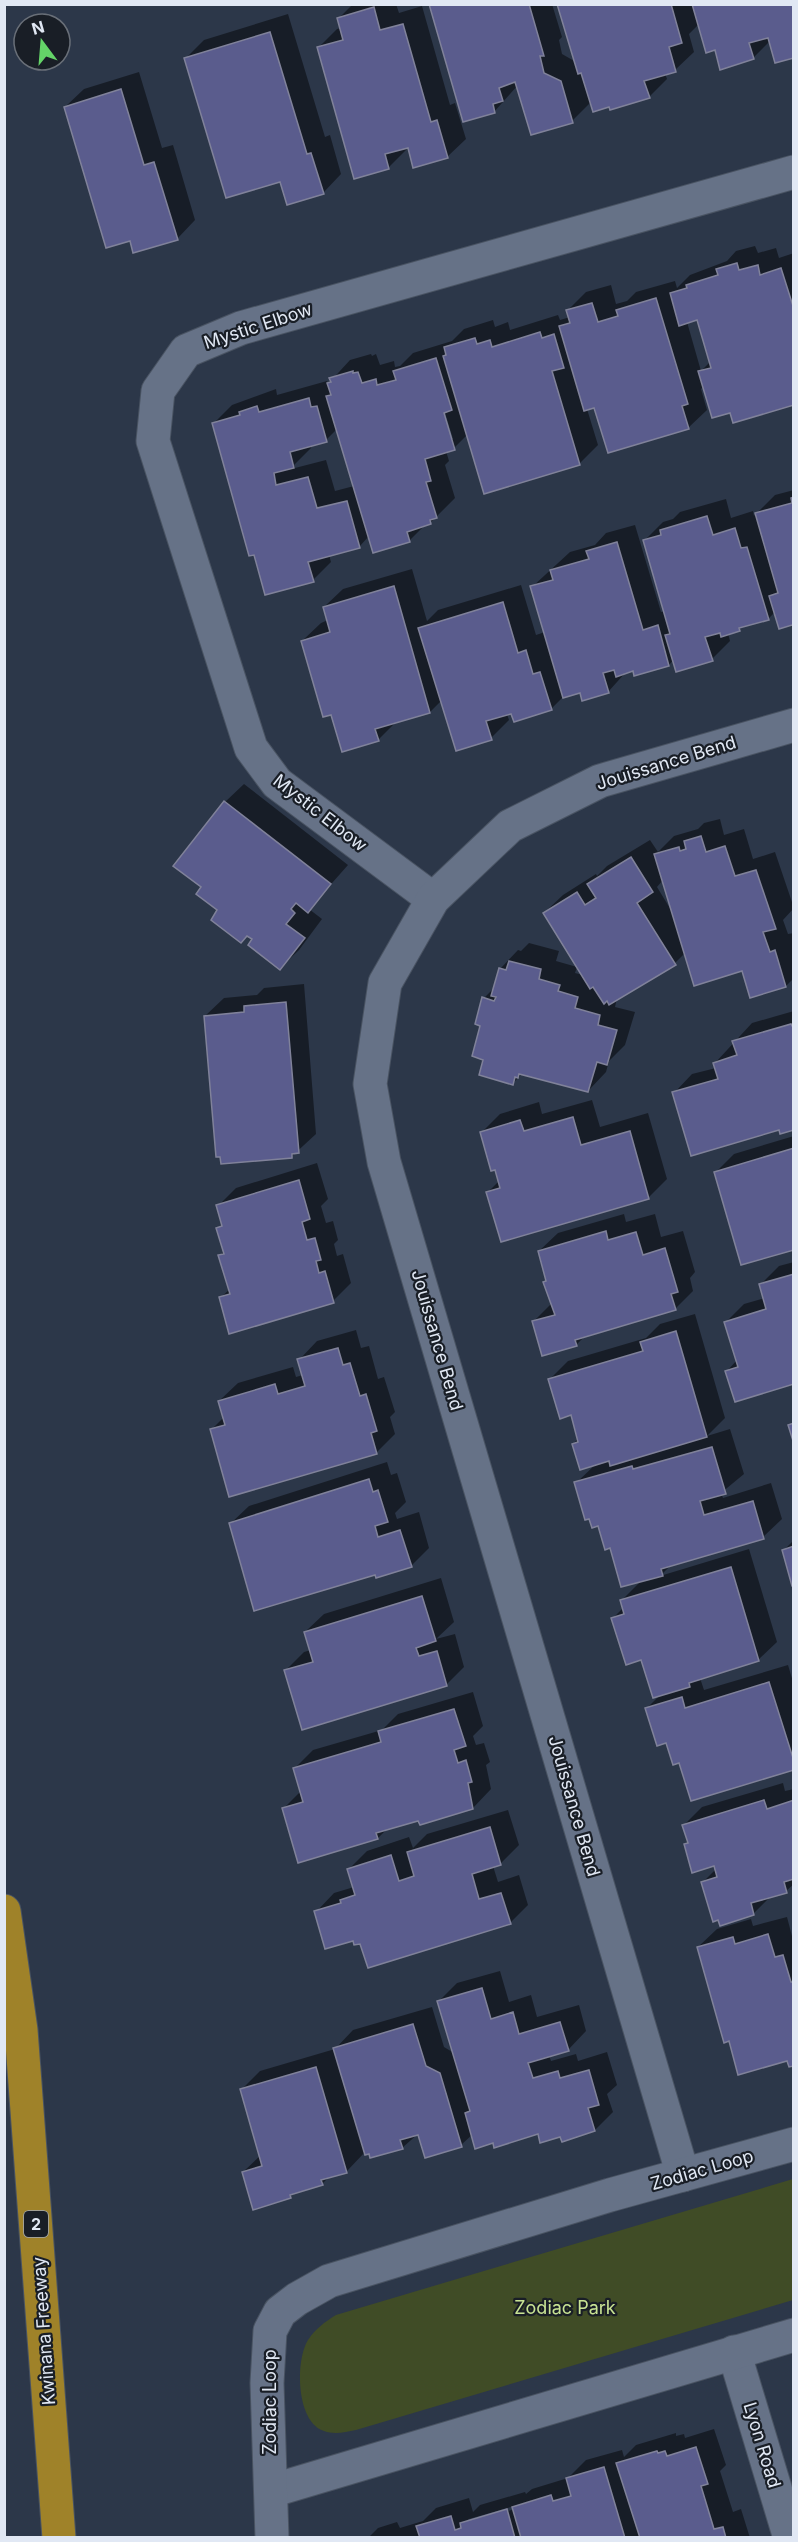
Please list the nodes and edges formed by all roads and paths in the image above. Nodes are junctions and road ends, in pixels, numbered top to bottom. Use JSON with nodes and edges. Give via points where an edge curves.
{"nodes":[{"id":1,"x":794,"y":172,"type":"edge"},
{"id":2,"x":791,"y":736,"type":"edge"},
{"id":3,"x":433,"y":899,"type":"junction"},
{"id":4,"x":4,"y":1911,"type":"edge"},
{"id":5,"x":794,"y":2144,"type":"edge"},
{"id":6,"x":683,"y":2175,"type":"junction"},
{"id":7,"x":794,"y":2335,"type":"edge"},
{"id":8,"x":734,"y":2352,"type":"junction"},
{"id":9,"x":271,"y":2491,"type":"junction"},
{"id":10,"x":59,"y":2538,"type":"edge"},
{"id":11,"x":272,"y":2538,"type":"edge"},
{"id":12,"x":790,"y":2538,"type":"edge"}],
"edges":[{"from":1,"to":3,"type":"street","name":"Mystic Elbow","via":[[240,328],[186,351],[158,391],[153,441],[251,748],[277,783]]},
{"from":2,"to":3,"type":"street","name":"Jouissance Bend","via":[[600,781],[510,826]]},
{"from":3,"to":6,"type":"street","name":"Jouissance Bend","via":[[385,983],[370,1084],[384,1161]]},
{"from":4,"to":10,"type":"highway","name":"Kwinana Freeway","number":"2","via":[[21,2030]]},
{"from":5,"to":6,"type":"street","name":"Zodiac Loop"},
{"from":6,"to":9,"type":"street","name":"Zodiac Loop","via":[[329,2281],[280,2312],[270,2331],[267,2383]]},
{"from":7,"to":8,"type":"street"},
{"from":8,"to":9,"type":"street"},
{"from":8,"to":12,"type":"street","name":"Lyon Road"},
{"from":9,"to":11,"type":"street","name":"Zodiac Loop"}]}
